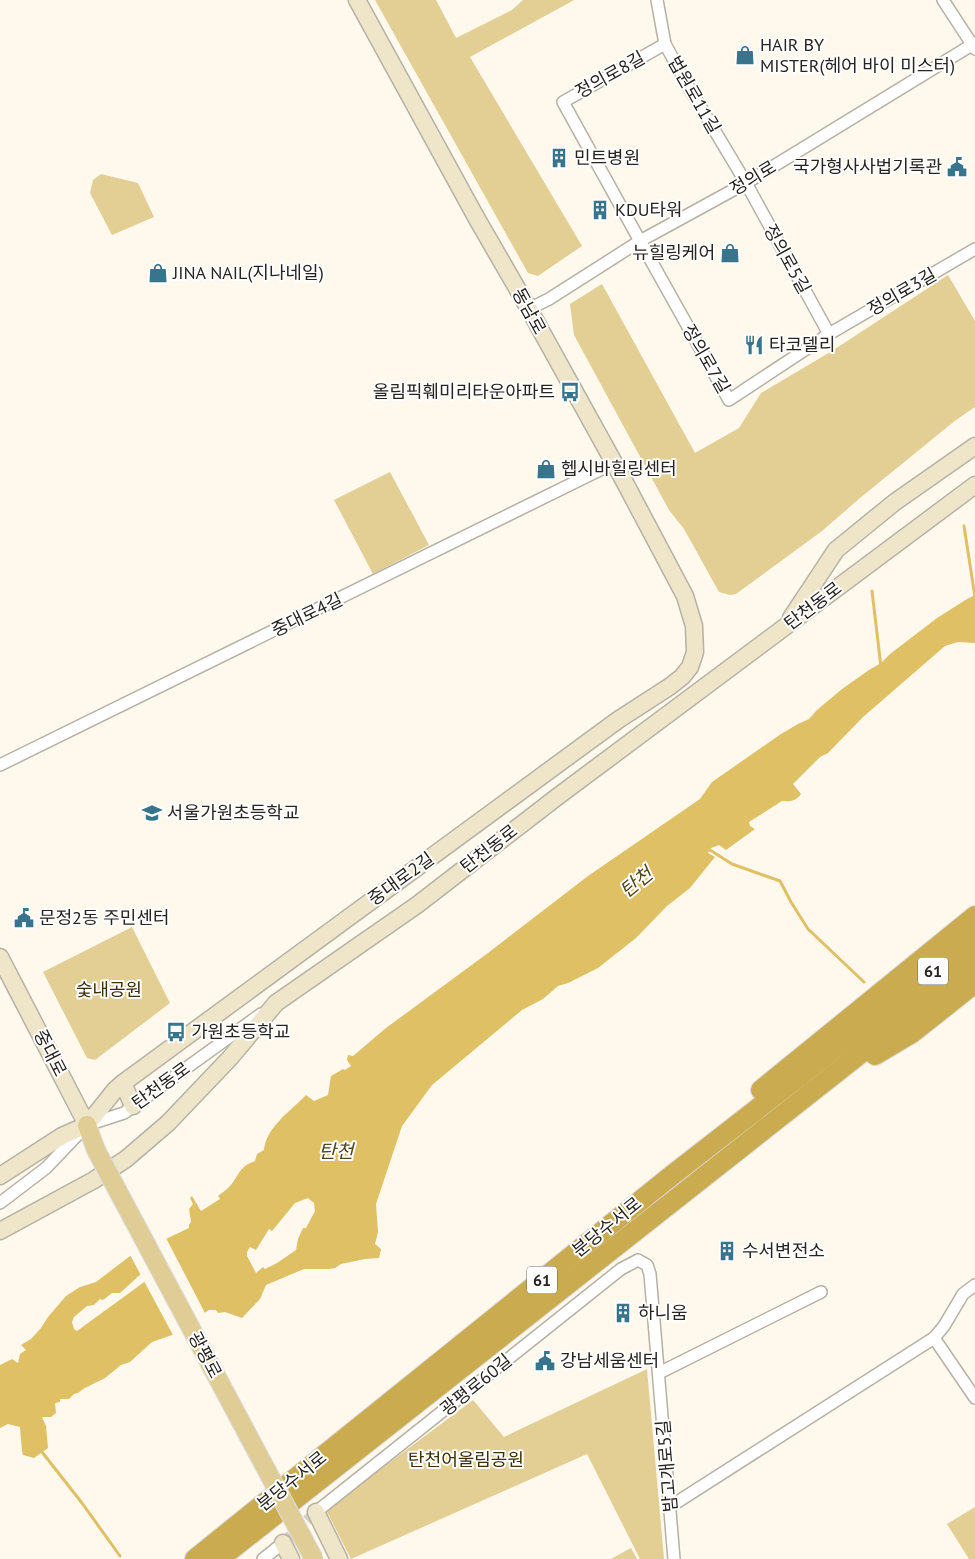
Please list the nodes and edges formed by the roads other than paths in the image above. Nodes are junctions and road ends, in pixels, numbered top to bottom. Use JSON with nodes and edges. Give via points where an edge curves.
{"nodes":[{"id":1,"x":356,"y":0,"type":"edge"},
{"id":2,"x":657,"y":0,"type":"edge"},
{"id":3,"x":943,"y":0,"type":"edge"},
{"id":4,"x":665,"y":44,"type":"junction"},
{"id":5,"x":974,"y":45,"type":"edge"},
{"id":6,"x":746,"y":184,"type":"junction"},
{"id":7,"x":640,"y":241,"type":"junction"},
{"id":8,"x":975,"y":249,"type":"edge"},
{"id":9,"x":529,"y":309,"type":"junction"},
{"id":10,"x":829,"y":334,"type":"junction"},
{"id":11,"x":975,"y":446,"type":"edge"},
{"id":12,"x":614,"y":463,"type":"junction"},
{"id":13,"x":975,"y":485,"type":"edge"},
{"id":14,"x":694,"y":626,"type":"joint"},
{"id":15,"x":785,"y":628,"type":"junction"},
{"id":16,"x":0,"y":766,"type":"edge"},
{"id":17,"x":975,"y":916,"type":"edge"},
{"id":18,"x":975,"y":936,"type":"edge"},
{"id":19,"x":0,"y":957,"type":"edge"},
{"id":20,"x":975,"y":960,"type":"edge"},
{"id":21,"x":975,"y":983,"type":"edge"},
{"id":22,"x":276,"y":1003,"type":"junction"},
{"id":23,"x":902,"y":1019,"type":"junction"},
{"id":24,"x":123,"y":1082,"type":"junction"},
{"id":25,"x":133,"y":1106,"type":"junction"},
{"id":26,"x":86,"y":1124,"type":"junction"},
{"id":27,"x":96,"y":1150,"type":"joint"},
{"id":28,"x":0,"y":1176,"type":"edge"},
{"id":29,"x":671,"y":1176,"type":"junction"},
{"id":30,"x":0,"y":1203,"type":"edge"},
{"id":31,"x":0,"y":1230,"type":"edge"},
{"id":32,"x":638,"y":1260,"type":"joint"},
{"id":33,"x":975,"y":1285,"type":"edge"},
{"id":34,"x":821,"y":1292,"type":"dead end"},
{"id":35,"x":934,"y":1338,"type":"junction"},
{"id":36,"x":659,"y":1373,"type":"junction"},
{"id":37,"x":975,"y":1398,"type":"edge"},
{"id":38,"x":671,"y":1506,"type":"junction"},
{"id":39,"x":316,"y":1512,"type":"joint"},
{"id":40,"x":283,"y":1543,"type":"joint"},
{"id":41,"x":195,"y":1559,"type":"edge"},
{"id":42,"x":219,"y":1559,"type":"edge"},
{"id":43,"x":263,"y":1559,"type":"edge"},
{"id":44,"x":291,"y":1559,"type":"edge"},
{"id":45,"x":309,"y":1559,"type":"edge"},
{"id":46,"x":314,"y":1559,"type":"edge"},
{"id":47,"x":338,"y":1559,"type":"edge"},
{"id":48,"x":674,"y":1559,"type":"edge"}],
"edges":[{"from":1,"to":9,"type":"main road","name":"동남로"},
{"from":2,"to":4,"type":"street","name":"법원로11길"},
{"from":3,"to":5,"type":"street"},
{"from":4,"to":6,"type":"street","name":"법원로11길"},
{"from":4,"to":7,"type":"street","name":"정의로8길","via":[[563,102]]},
{"from":5,"to":6,"type":"street","name":"정의로"},
{"from":6,"to":7,"type":"street","name":"정의로"},
{"from":6,"to":10,"type":"street","name":"정의로5길"},
{"from":7,"to":9,"type":"street","name":"정의로"},
{"from":7,"to":10,"type":"street","name":"정의로7길","via":[[729,400]]},
{"from":8,"to":10,"type":"street","name":"정의로3길"},
{"from":9,"to":12,"type":"main road","name":"동남로"},
{"from":11,"to":15,"type":"main road","via":[[895,502],[836,550]]},
{"from":12,"to":14,"type":"main road","name":"동남로","via":[[685,596]]},
{"from":12,"to":16,"type":"street","name":"중대로4길"},
{"from":13,"to":15,"type":"main road","name":"탄천동로"},
{"from":14,"to":24,"type":"main road","name":"중대로2길","via":[[695,652],[682,677],[610,726]]},
{"from":15,"to":22,"type":"main road","name":"탄천동로","via":[[418,905]]},
{"from":17,"to":29,"type":"highway","via":[[726,1119]]},
{"from":18,"to":23,"type":"highway","name":"분당수서로","number":"61"},
{"from":19,"to":26,"type":"main road","name":"중대로"},
{"from":20,"to":23,"type":"highway","name":"분당수서로","number":"61"},
{"from":21,"to":23,"type":"highway"},
{"from":22,"to":25,"type":"street","name":"탄천동로"},
{"from":22,"to":31,"type":"main road","via":[[230,1058],[168,1123],[126,1159],[94,1180]]},
{"from":23,"to":29,"type":"highway","name":"분당수서로","number":"61"},
{"from":23,"to":42,"type":"highway","name":"분당수서로","number":"61"},
{"from":24,"to":25,"type":"main road"},
{"from":24,"to":26,"type":"main road","name":"중대로2길"},
{"from":25,"to":26,"type":"street","name":"탄천동로","via":[[124,1113]]},
{"from":26,"to":27,"type":"main road","name":"중대로"},
{"from":26,"to":28,"type":"main road"},
{"from":26,"to":30,"type":"street","via":[[46,1168]]},
{"from":27,"to":46,"type":"main road","name":"광평로","bridge":true},
{"from":29,"to":41,"type":"highway","name":"분당수서로","number":"61"},
{"from":32,"to":36,"type":"street","name":"밤고개로5길","via":[[647,1265],[650,1274]]},
{"from":32,"to":39,"type":"street","name":"광평로60길","via":[[621,1269]]},
{"from":33,"to":35,"type":"street","via":[[963,1294]]},
{"from":34,"to":36,"type":"street"},
{"from":35,"to":37,"type":"street"},
{"from":35,"to":38,"type":"street"},
{"from":36,"to":38,"type":"street","name":"밤고개로5길"},
{"from":38,"to":48,"type":"street","name":"밤고개로5길"},
{"from":39,"to":47,"type":"main road"},
{"from":40,"to":43,"type":"street"},
{"from":40,"to":44,"type":"main road"},
{"from":45,"to":47,"type":"main road","via":[[314,1554],[324,1553]]}]}
